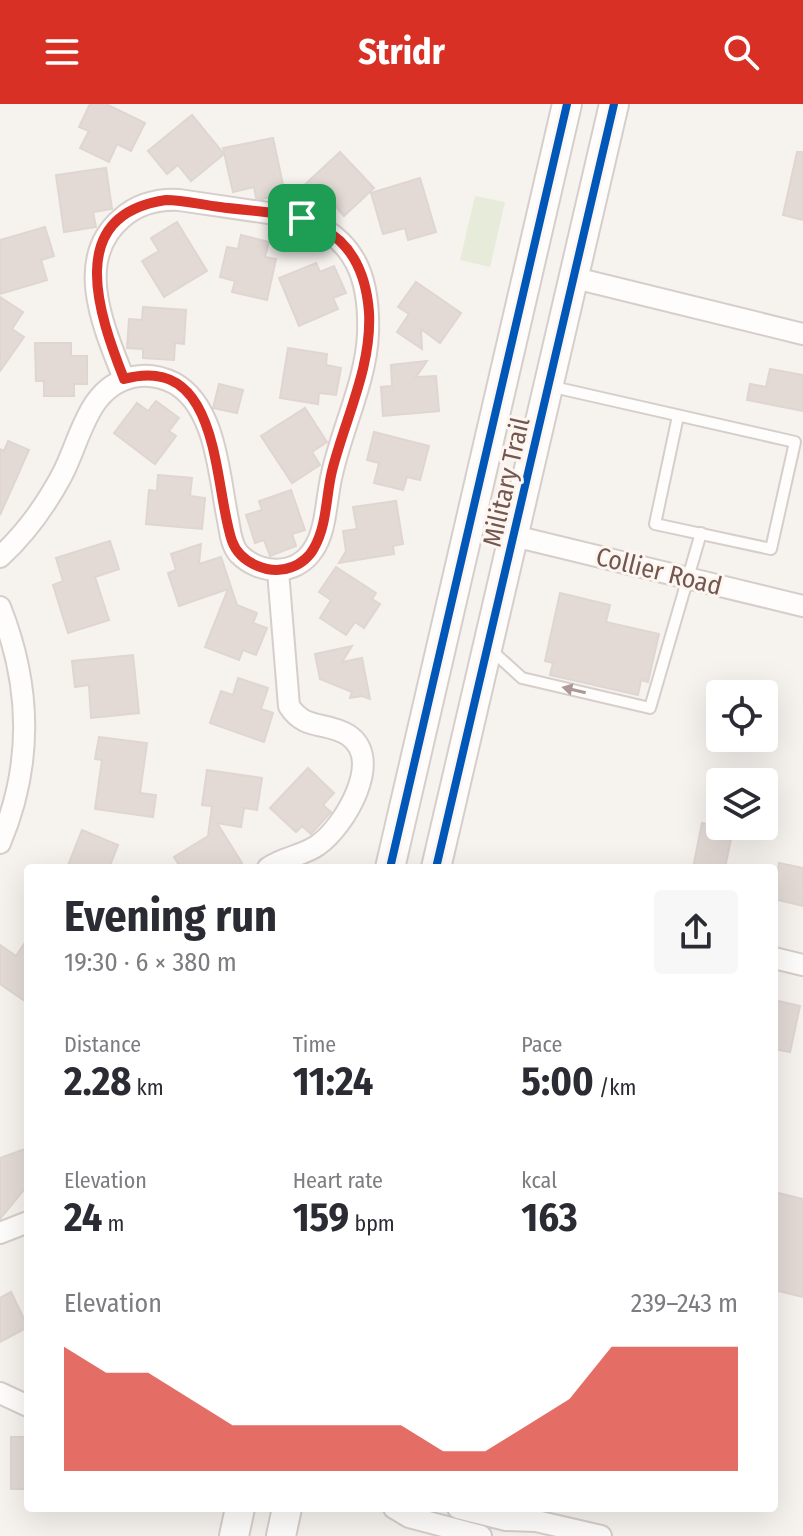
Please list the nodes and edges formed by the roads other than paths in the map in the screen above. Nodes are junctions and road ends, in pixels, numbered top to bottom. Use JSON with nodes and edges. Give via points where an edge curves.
{"nodes":[{"id":1,"x":567,"y":104,"type":"edge"},
{"id":2,"x":614,"y":104,"type":"edge"},
{"id":3,"x":575,"y":278,"type":"junction"},
{"id":4,"x":803,"y":334,"type":"edge"},
{"id":5,"x":124,"y":379,"type":"junction"},
{"id":6,"x":549,"y":386,"type":"junction"},
{"id":7,"x":678,"y":416,"type":"junction"},
{"id":8,"x":701,"y":533,"type":"junction"},
{"id":9,"x":514,"y":536,"type":"junction"},
{"id":10,"x":0,"y":557,"type":"edge"},
{"id":11,"x":278,"y":571,"type":"junction"},
{"id":12,"x":688,"y":579,"type":"junction"},
{"id":13,"x":803,"y":606,"type":"edge"},
{"id":14,"x":0,"y":607,"type":"edge"},
{"id":15,"x":488,"y":648,"type":"junction"},
{"id":16,"x":417,"y":752,"type":"junction"},
{"id":17,"x":0,"y":843,"type":"edge"},
{"id":18,"x":277,"y":864,"type":"edge"},
{"id":19,"x":391,"y":864,"type":"edge"},
{"id":20,"x":410,"y":864,"type":"edge"},
{"id":21,"x":437,"y":864,"type":"edge"},
{"id":22,"x":778,"y":959,"type":"edge"},
{"id":23,"x":803,"y":965,"type":"edge"},
{"id":24,"x":24,"y":1224,"type":"edge"},
{"id":25,"x":0,"y":1233,"type":"edge"},
{"id":26,"x":0,"y":1393,"type":"edge"},
{"id":27,"x":24,"y":1404,"type":"edge"},
{"id":28,"x":239,"y":1512,"type":"edge"},
{"id":29,"x":286,"y":1512,"type":"edge"},
{"id":30,"x":401,"y":1512,"type":"edge"},
{"id":31,"x":456,"y":1512,"type":"edge"},
{"id":32,"x":472,"y":1512,"type":"edge"},
{"id":33,"x":506,"y":1521,"type":"edge"},
{"id":34,"x":451,"y":1528,"type":"junction"},
{"id":35,"x":234,"y":1536,"type":"edge"},
{"id":36,"x":281,"y":1536,"type":"edge"},
{"id":37,"x":481,"y":1536,"type":"edge"},
{"id":38,"x":601,"y":1536,"type":"edge"}],
"edges":[{"from":1,"to":16,"type":"main road","name":"Military Trail"},
{"from":2,"to":3,"type":"main road","name":"Military Trail"},
{"from":3,"to":4,"type":"street"},
{"from":3,"to":6,"type":"main road","name":"Military Trail"},
{"from":5,"to":10,"type":"street","via":[[93,406],[62,476]]},
{"from":5,"to":11,"type":"street","via":[[152,376],[189,394],[218,463],[232,542],[239,554],[261,569]]},
{"from":5,"to":11,"type":"street","via":[[106,334],[95,275],[102,244],[128,213],[166,200],[287,215],[316,223],[350,253],[365,284],[369,313],[362,371],[314,550]]},
{"from":6,"to":7,"type":"lane"},
{"from":6,"to":9,"type":"main road","name":"Military Trail"},
{"from":7,"to":8,"type":"lane","via":[[655,524]]},
{"from":7,"to":8,"type":"lane","via":[[795,442],[771,549]]},
{"from":8,"to":12,"type":"lane"},
{"from":9,"to":12,"type":"street","name":"Collier Road"},
{"from":9,"to":15,"type":"main road","name":"Military Trail"},
{"from":11,"to":18,"type":"street","via":[[289,706],[308,723],[347,734],[362,756],[362,770],[354,801],[337,829],[314,848]]},
{"from":12,"to":13,"type":"street","name":"Collier Road"},
{"from":12,"to":15,"type":"lane","one_way":true,"via":[[650,708],[522,678]]},
{"from":14,"to":17,"type":"street","via":[[21,676],[25,716],[20,782]]},
{"from":15,"to":21,"type":"main road","name":"Military Trail"},
{"from":16,"to":19,"type":"main road","name":"Military Trail"},
{"from":16,"to":20,"type":"main road","via":[[428,790]]},
{"from":22,"to":23,"type":"street"},
{"from":24,"to":25,"type":"street"},
{"from":26,"to":27,"type":"street"},
{"from":28,"to":35,"type":"main road"},
{"from":29,"to":36,"type":"main road"},
{"from":30,"to":34,"type":"street"},
{"from":31,"to":34,"type":"street"},
{"from":32,"to":33,"type":"street"},
{"from":33,"to":38,"type":"street","via":[[536,1521]]},
{"from":34,"to":37,"type":"street"}]}
